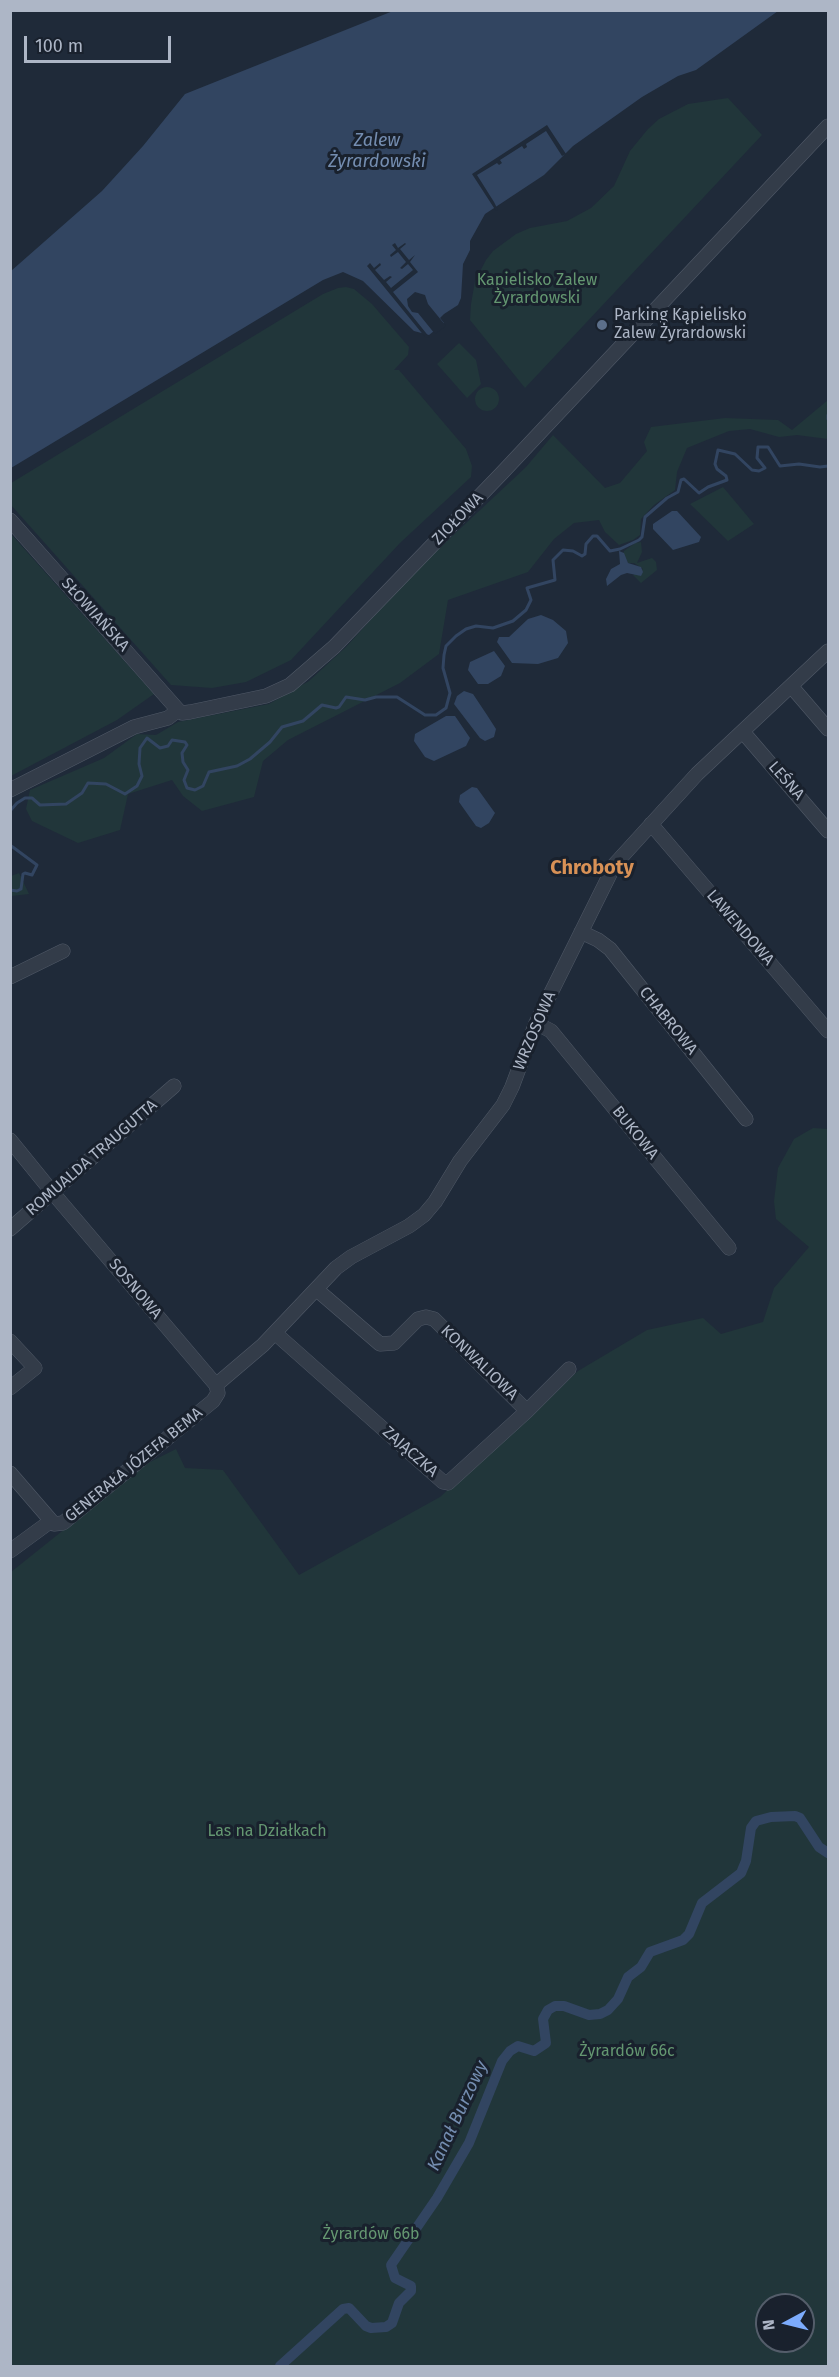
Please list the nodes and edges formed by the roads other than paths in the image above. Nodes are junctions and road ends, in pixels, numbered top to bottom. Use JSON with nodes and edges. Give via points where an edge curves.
{"nodes":[{"id":1,"x":828,"y":126,"type":"edge"},
{"id":2,"x":10,"y":520,"type":"edge"},
{"id":3,"x":828,"y":651,"type":"edge"},
{"id":4,"x":791,"y":686,"type":"junction"},
{"id":5,"x":178,"y":710,"type":"junction"},
{"id":6,"x":828,"y":729,"type":"edge"},
{"id":7,"x":743,"y":732,"type":"junction"},
{"id":8,"x":10,"y":790,"type":"edge"},
{"id":9,"x":651,"y":824,"type":"junction"},
{"id":10,"x":828,"y":831,"type":"edge"},
{"id":11,"x":581,"y":932,"type":"junction"},
{"id":12,"x":63,"y":951,"type":"dead end"},
{"id":13,"x":10,"y":977,"type":"edge"},
{"id":14,"x":536,"y":1023,"type":"junction"},
{"id":15,"x":828,"y":1031,"type":"edge"},
{"id":16,"x":174,"y":1086,"type":"dead end"},
{"id":17,"x":746,"y":1119,"type":"dead end"},
{"id":18,"x":10,"y":1140,"type":"edge"},
{"id":19,"x":53,"y":1193,"type":"junction"},
{"id":20,"x":10,"y":1229,"type":"edge"},
{"id":21,"x":729,"y":1248,"type":"dead end"},
{"id":22,"x":316,"y":1289,"type":"junction"},
{"id":23,"x":275,"y":1333,"type":"junction"},
{"id":24,"x":10,"y":1341,"type":"edge"},
{"id":25,"x":569,"y":1369,"type":"dead end"},
{"id":26,"x":216,"y":1385,"type":"junction"},
{"id":27,"x":10,"y":1388,"type":"edge"},
{"id":28,"x":527,"y":1411,"type":"junction"},
{"id":29,"x":10,"y":1473,"type":"edge"},
{"id":30,"x":51,"y":1521,"type":"junction"},
{"id":31,"x":10,"y":1551,"type":"edge"}],
"edges":[{"from":1,"to":5,"type":"street","name":"ZIOŁOWA","via":[[334,647],[290,685],[266,696],[190,712]]},
{"from":2,"to":5,"type":"street","name":"SŁOWIAŃSKA"},
{"from":3,"to":4,"type":"street","name":"WRZOSOWA"},
{"from":4,"to":6,"type":"street"},
{"from":4,"to":7,"type":"street","name":"WRZOSOWA"},
{"from":5,"to":8,"type":"street","name":"ZIOŁOWA","via":[[168,718],[134,727]]},
{"from":7,"to":9,"type":"street","name":"WRZOSOWA"},
{"from":7,"to":10,"type":"street","name":"LEŚNA"},
{"from":9,"to":11,"type":"street","name":"WRZOSOWA","via":[[612,870]]},
{"from":9,"to":15,"type":"street","name":"LAWENDOWA"},
{"from":11,"to":14,"type":"street","name":"WRZOSOWA"},
{"from":11,"to":17,"type":"street","name":"CHABROWA","via":[[610,949]]},
{"from":12,"to":13,"type":"street"},
{"from":14,"to":21,"type":"street","name":"BUKOWA","via":[[551,1031]]},
{"from":14,"to":22,"type":"street","name":"WRZOSOWA","via":[[503,1105],[460,1161],[435,1202],[410,1226],[351,1257]]},
{"from":16,"to":19,"type":"street","name":"ROMUALDA TRAUGUTTA"},
{"from":18,"to":19,"type":"street","name":"SOSNOWA"},
{"from":19,"to":20,"type":"street","name":"ROMUALDA TRAUGUTTA"},
{"from":19,"to":26,"type":"street","name":"SOSNOWA"},
{"from":22,"to":23,"type":"street","name":"WRZOSOWA"},
{"from":22,"to":28,"type":"street","name":"KONWALIOWA","via":[[380,1344],[394,1343],[418,1319],[434,1319]]},
{"from":23,"to":26,"type":"street","name":"WRZOSOWA"},
{"from":23,"to":28,"type":"street","name":"ZAJĄCZKA","via":[[443,1482],[448,1483]]},
{"from":24,"to":27,"type":"street","via":[[35,1368]]},
{"from":25,"to":28,"type":"street","name":"ZAJĄCZKA"},
{"from":26,"to":30,"type":"street","name":"GENERAŁA JÓZEFA BEMA","via":[[218,1393],[210,1403],[63,1523]]},
{"from":29,"to":30,"type":"street"},
{"from":30,"to":31,"type":"street","name":"GENERAŁA JÓZEFA BEMA"}]}
